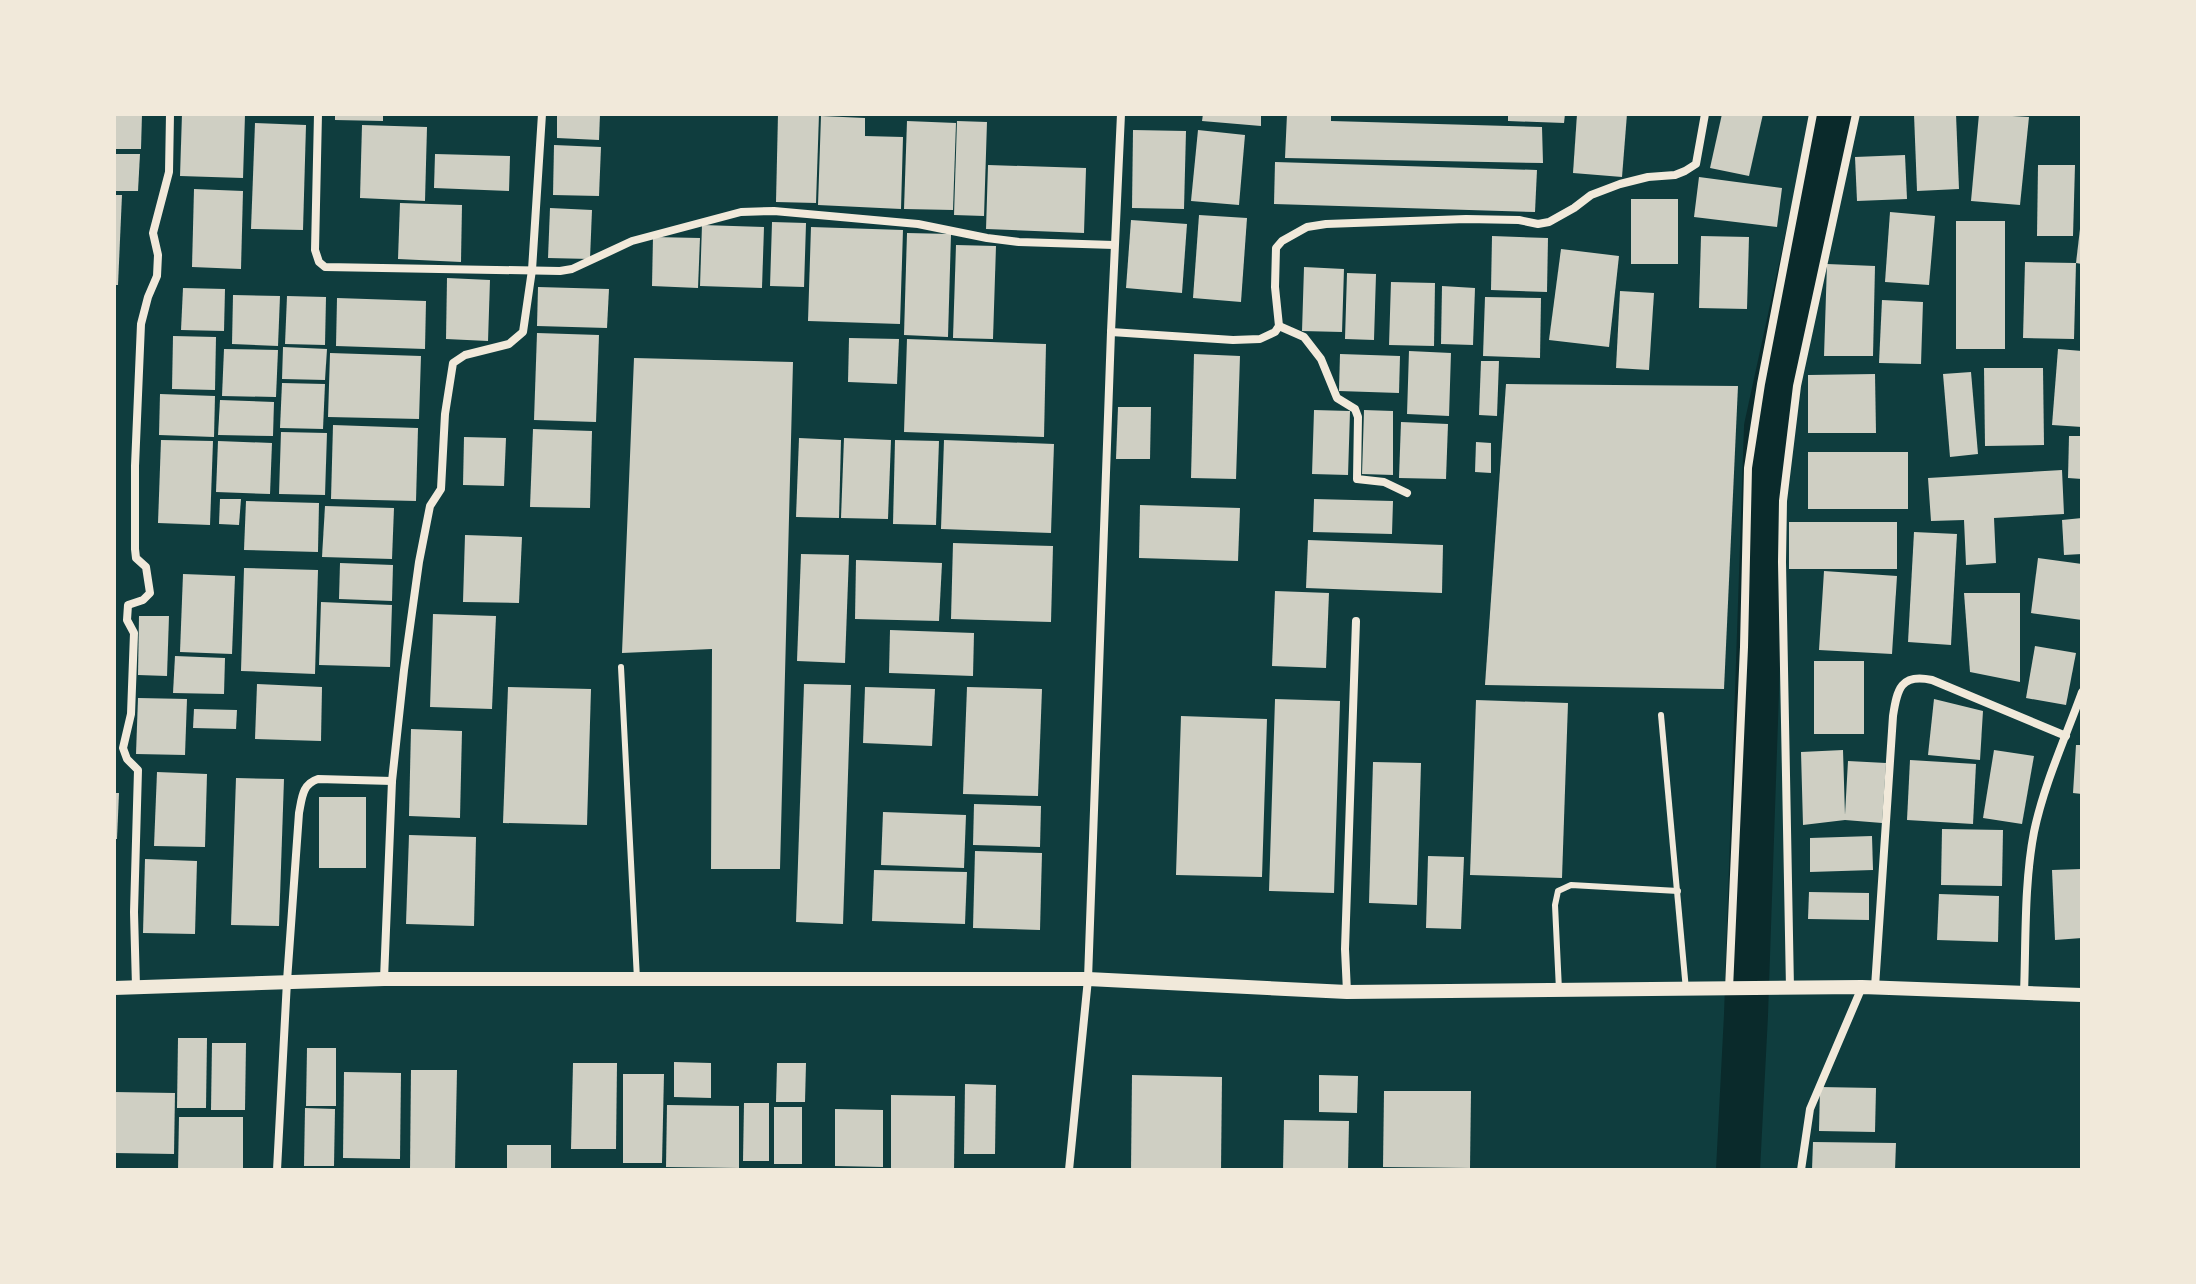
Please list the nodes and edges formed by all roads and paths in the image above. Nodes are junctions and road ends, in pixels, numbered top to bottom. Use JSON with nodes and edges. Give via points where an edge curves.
{"nodes":[{"id":1,"x":170,"y":114,"type":"edge"},
{"id":2,"x":318,"y":114,"type":"edge"},
{"id":3,"x":542,"y":114,"type":"edge"},
{"id":4,"x":1121,"y":114,"type":"edge"},
{"id":5,"x":1705,"y":114,"type":"edge"},
{"id":6,"x":1813,"y":114,"type":"edge"},
{"id":7,"x":1856,"y":114,"type":"edge"},
{"id":8,"x":1114,"y":245,"type":"junction"},
{"id":9,"x":532,"y":270,"type":"junction"},
{"id":10,"x":1279,"y":326,"type":"junction"},
{"id":11,"x":1111,"y":332,"type":"junction"},
{"id":12,"x":1407,"y":493,"type":"dead end"},
{"id":13,"x":1356,"y":621,"type":"dead end"},
{"id":14,"x":621,"y":667,"type":"dead end"},
{"id":15,"x":2082,"y":692,"type":"edge"},
{"id":16,"x":1661,"y":715,"type":"dead end"},
{"id":17,"x":2066,"y":736,"type":"junction"},
{"id":18,"x":392,"y":781,"type":"junction"},
{"id":19,"x":1678,"y":891,"type":"junction"},
{"id":20,"x":384,"y":979,"type":"junction"},
{"id":21,"x":637,"y":979,"type":"junction"},
{"id":22,"x":1088,"y":979,"type":"junction"},
{"id":23,"x":287,"y":981,"type":"junction"},
{"id":24,"x":136,"y":987,"type":"junction"},
{"id":25,"x":1869,"y":987,"type":"junction"},
{"id":26,"x":114,"y":988,"type":"edge"},
{"id":27,"x":1733,"y":988,"type":"junction"},
{"id":28,"x":1788,"y":988,"type":"junction"},
{"id":29,"x":1559,"y":990,"type":"junction"},
{"id":30,"x":1686,"y":990,"type":"junction"},
{"id":31,"x":1347,"y":992,"type":"junction"},
{"id":32,"x":2024,"y":993,"type":"junction"},
{"id":33,"x":2082,"y":995,"type":"edge"},
{"id":34,"x":277,"y":1170,"type":"edge"},
{"id":35,"x":1069,"y":1170,"type":"edge"},
{"id":36,"x":1801,"y":1170,"type":"edge"}],
"edges":[{"from":1,"to":24,"type":"street","via":[[169,172],[153,233],[157,276],[141,324],[136,437],[135,549],[146,567],[150,593],[128,605],[127,613],[134,633],[131,714],[123,748],[138,770]]},
{"from":2,"to":9,"type":"street","via":[[315,250],[325,267]]},
{"from":3,"to":9,"type":"street"},
{"from":4,"to":8,"type":"street"},
{"from":5,"to":10,"type":"street","via":[[1696,164],[1675,175],[1648,177],[1591,195],[1549,222],[1466,219],[1307,227],[1276,248]]},
{"from":6,"to":27,"type":"street","via":[[1748,468]]},
{"from":7,"to":28,"type":"street","via":[[1797,386],[1783,501]]},
{"from":8,"to":9,"type":"street","via":[[1019,242],[918,224],[741,212],[632,241],[572,269]]},
{"from":8,"to":11,"type":"street"},
{"from":9,"to":18,"type":"street","via":[[523,332],[509,344],[453,363],[441,489],[430,506],[419,562]]},
{"from":10,"to":11,"type":"street","via":[[1260,339],[1233,340]]},
{"from":10,"to":12,"type":"street","via":[[1304,337],[1321,359],[1337,398],[1355,409],[1357,479],[1384,482]]},
{"from":11,"to":22,"type":"street"},
{"from":13,"to":31,"type":"street"},
{"from":14,"to":21,"type":"lane"},
{"from":15,"to":17,"type":"street"},
{"from":16,"to":19,"type":"lane"},
{"from":17,"to":25,"type":"street","via":[[1932,680],[1917,677],[1901,685],[1893,716]]},
{"from":17,"to":32,"type":"street","via":[[2034,835]]},
{"from":18,"to":20,"type":"street"},
{"from":18,"to":23,"type":"street","via":[[318,779],[304,790]]},
{"from":19,"to":29,"type":"lane","via":[[1571,885],[1558,891]]},
{"from":19,"to":30,"type":"lane"},
{"from":20,"to":21,"type":"street"},
{"from":20,"to":23,"type":"street"},
{"from":21,"to":22,"type":"street"},
{"from":22,"to":31,"type":"street"},
{"from":22,"to":35,"type":"street"},
{"from":23,"to":24,"type":"street"},
{"from":23,"to":34,"type":"street"},
{"from":24,"to":26,"type":"street"},
{"from":25,"to":28,"type":"street"},
{"from":25,"to":32,"type":"street"},
{"from":25,"to":36,"type":"street","via":[[1810,1109]]},
{"from":27,"to":28,"type":"street"},
{"from":27,"to":30,"type":"street"},
{"from":29,"to":30,"type":"street"},
{"from":29,"to":31,"type":"street"},
{"from":32,"to":33,"type":"street"}]}
